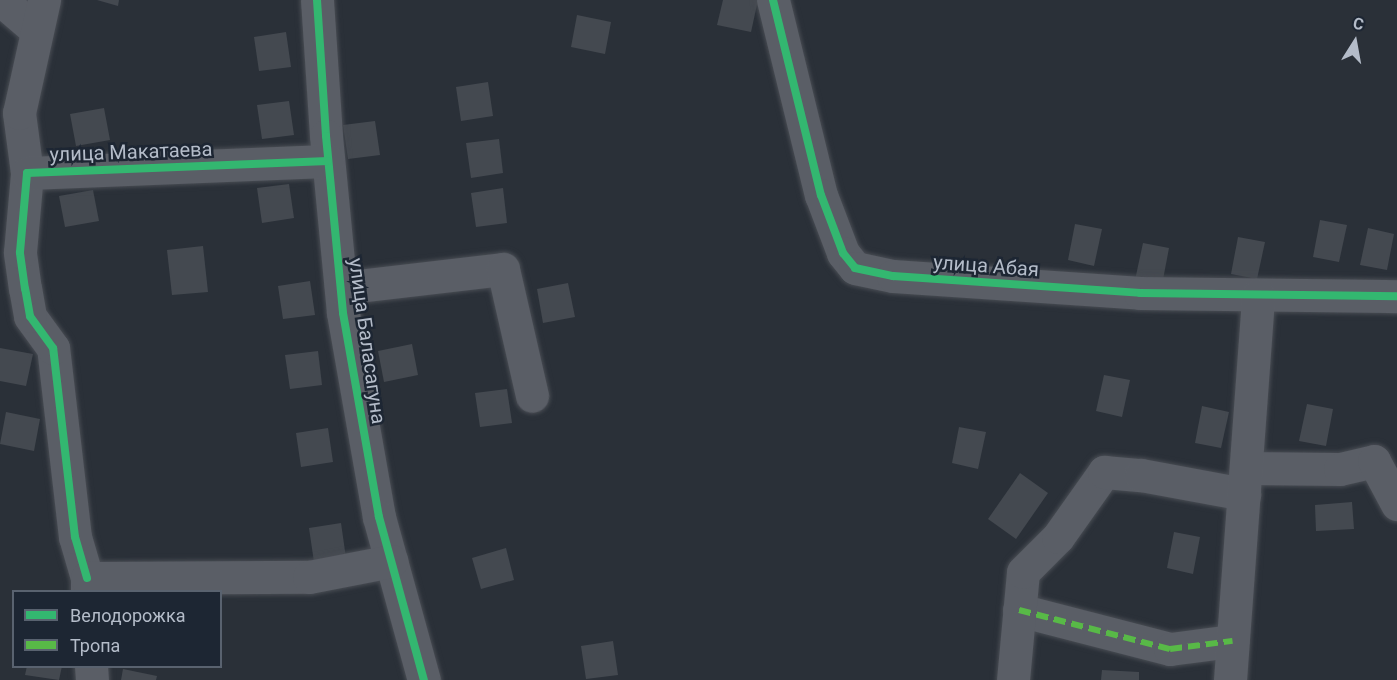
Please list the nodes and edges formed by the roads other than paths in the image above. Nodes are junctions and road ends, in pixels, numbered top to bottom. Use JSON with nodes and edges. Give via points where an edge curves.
{"nodes":[{"id":1,"x":1,"y":0,"type":"edge"},
{"id":2,"x":317,"y":0,"type":"edge"},
{"id":3,"x":772,"y":0,"type":"edge"},
{"id":4,"x":40,"y":15,"type":"edge"},
{"id":5,"x":328,"y":161,"type":"junction"},
{"id":6,"x":27,"y":173,"type":"junction"},
{"id":7,"x":341,"y":288,"type":"junction"},
{"id":8,"x":1257,"y":295,"type":"junction"},
{"id":9,"x":1397,"y":297,"type":"edge"},
{"id":10,"x":13,"y":298,"type":"edge"},
{"id":11,"x":532,"y":396,"type":"dead end"},
{"id":12,"x":1245,"y":481,"type":"junction"},
{"id":13,"x":1397,"y":504,"type":"edge"},
{"id":14,"x":391,"y":561,"type":"junction"},
{"id":15,"x":87,"y":585,"type":"edge"},
{"id":16,"x":1019,"y":610,"type":"junction"},
{"id":17,"x":1232,"y":640,"type":"junction"},
{"id":18,"x":424,"y":680,"type":"edge"},
{"id":19,"x":1013,"y":680,"type":"edge"},
{"id":20,"x":1230,"y":680,"type":"edge"}],
"edges":[{"from":1,"to":4,"type":"street"},
{"from":2,"to":5,"type":"street","name":"улица Баласагуна"},
{"from":3,"to":8,"type":"street","name":"улица Абая","via":[[821,195],[843,253],[855,268],[893,276],[1140,293]]},
{"from":4,"to":6,"type":"street","name":"улица Макатаева","via":[[19,113]]},
{"from":5,"to":6,"type":"street","name":"улица Макатаева"},
{"from":5,"to":7,"type":"street","name":"улица Баласагуна"},
{"from":6,"to":10,"type":"street","name":"улица Макатаева"},
{"from":7,"to":11,"type":"street","via":[[503,269]]},
{"from":7,"to":14,"type":"street","name":"улица Баласагуна","via":[[377,506]]},
{"from":8,"to":9,"type":"street","name":"улица Абая"},
{"from":8,"to":12,"type":"street"},
{"from":10,"to":15,"type":"street","name":"улица Макатаева","via":[[53,348],[75,537]]},
{"from":12,"to":13,"type":"street","via":[[1374,461]]},
{"from":12,"to":16,"type":"street","via":[[1104,472],[1058,537],[1023,572]]},
{"from":12,"to":17,"type":"street"},
{"from":14,"to":15,"type":"street","name":"улица Макатаева","via":[[309,577]]},
{"from":14,"to":18,"type":"street","name":"улица Баласагуна"},
{"from":16,"to":17,"type":"street","via":[[1170,649]]},
{"from":16,"to":19,"type":"street"},
{"from":17,"to":20,"type":"street"}]}
